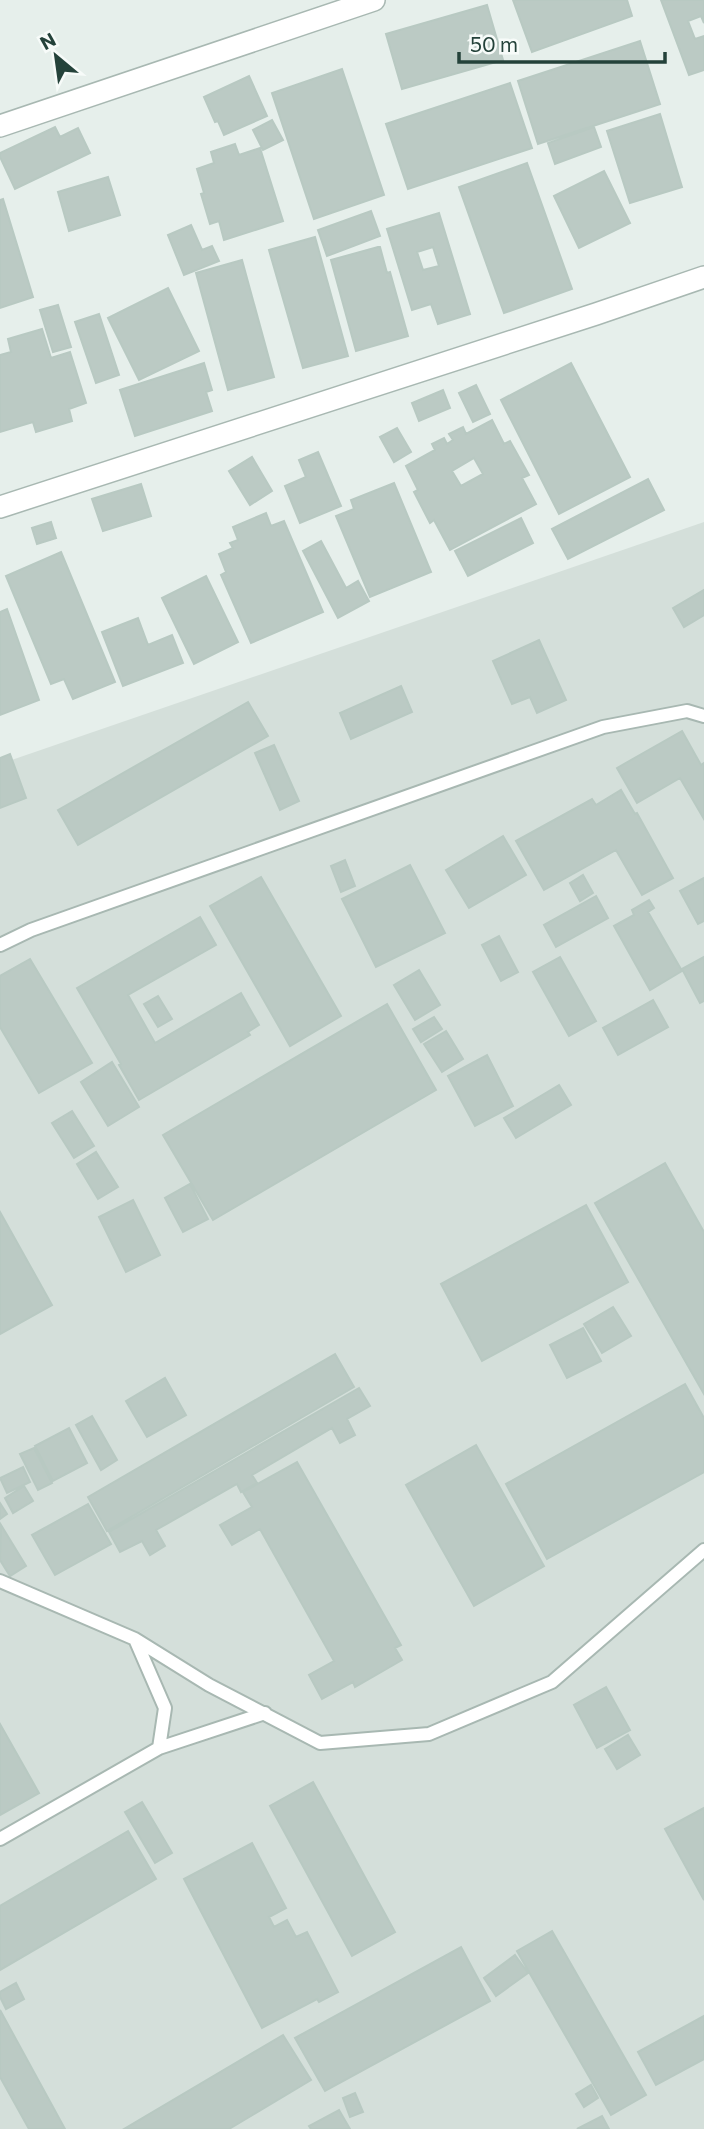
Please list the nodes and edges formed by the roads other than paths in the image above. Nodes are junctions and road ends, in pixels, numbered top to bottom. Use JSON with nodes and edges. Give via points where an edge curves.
{"nodes":[{"id":1,"x":374,"y":0,"type":"edge"},
{"id":2,"x":0,"y":126,"type":"edge"},
{"id":3,"x":704,"y":277,"type":"edge"},
{"id":4,"x":0,"y":507,"type":"edge"},
{"id":5,"x":704,"y":716,"type":"edge"},
{"id":6,"x":0,"y":944,"type":"edge"},
{"id":7,"x":704,"y":1550,"type":"edge"},
{"id":8,"x":0,"y":1581,"type":"edge"},
{"id":9,"x":135,"y":1639,"type":"junction"},
{"id":10,"x":265,"y":1713,"type":"junction"},
{"id":11,"x":159,"y":1748,"type":"junction"},
{"id":12,"x":0,"y":1839,"type":"edge"}],
"edges":[{"from":1,"to":2,"type":"street"},
{"from":3,"to":4,"type":"street"},
{"from":5,"to":6,"type":"lane","via":[[687,711],[603,727]]},
{"from":7,"to":10,"type":"lane","via":[[552,1682],[429,1734],[320,1743]]},
{"from":8,"to":9,"type":"lane"},
{"from":9,"to":10,"type":"lane"},
{"from":9,"to":11,"type":"lane","via":[[165,1708]]},
{"from":10,"to":11,"type":"lane"},
{"from":11,"to":12,"type":"lane"}]}
